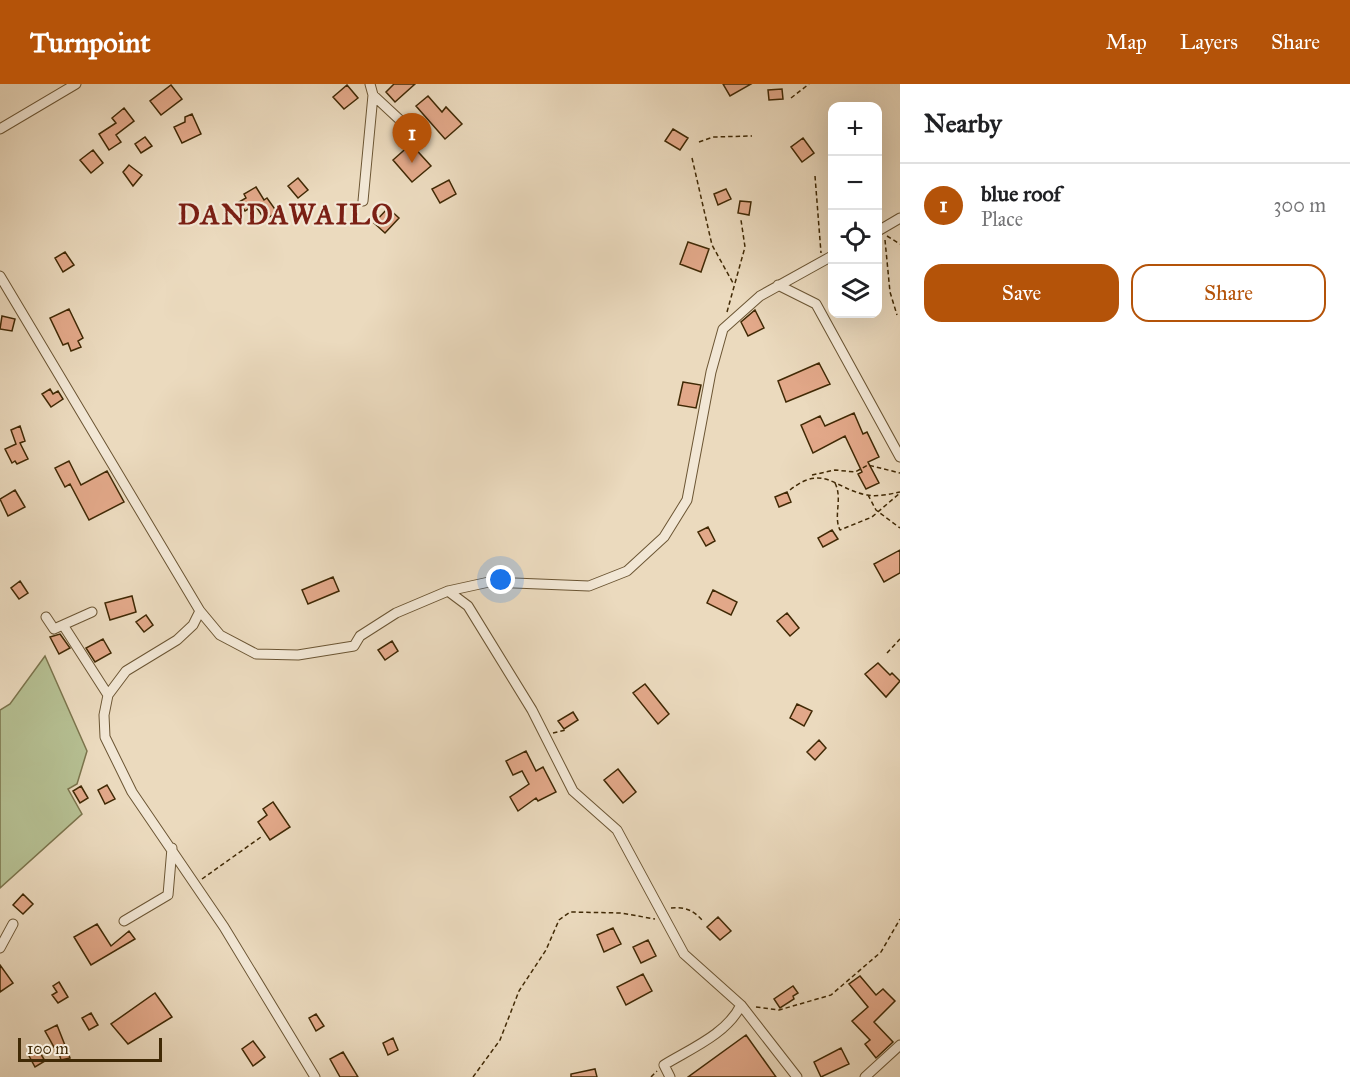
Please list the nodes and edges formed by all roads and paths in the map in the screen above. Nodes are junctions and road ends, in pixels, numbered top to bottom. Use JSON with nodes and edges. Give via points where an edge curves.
{"nodes":[{"id":1,"x":76,"y":84,"type":"edge"},
{"id":2,"x":370,"y":84,"type":"edge"},
{"id":3,"x":809,"y":84,"type":"edge"},
{"id":4,"x":373,"y":95,"type":"junction"},
{"id":5,"x":791,"y":98,"type":"dead end"},
{"id":6,"x":0,"y":129,"type":"edge"},
{"id":7,"x":415,"y":134,"type":"dead end"},
{"id":8,"x":752,"y":136,"type":"dead end"},
{"id":9,"x":699,"y":142,"type":"dead end"},
{"id":10,"x":692,"y":158,"type":"dead end"},
{"id":11,"x":815,"y":176,"type":"dead end"},
{"id":12,"x":363,"y":201,"type":"dead end"},
{"id":13,"x":900,"y":218,"type":"edge"},
{"id":14,"x":741,"y":220,"type":"dead end"},
{"id":15,"x":882,"y":229,"type":"edge"},
{"id":16,"x":900,"y":244,"type":"edge"},
{"id":17,"x":828,"y":259,"type":"edge"},
{"id":18,"x":821,"y":263,"type":"junction"},
{"id":19,"x":0,"y":276,"type":"edge"},
{"id":20,"x":733,"y":283,"type":"junction"},
{"id":21,"x":778,"y":285,"type":"junction"},
{"id":22,"x":897,"y":315,"type":"dead end"},
{"id":23,"x":723,"y":329,"type":"junction"},
{"id":24,"x":900,"y":457,"type":"edge"},
{"id":25,"x":900,"y":473,"type":"edge"},
{"id":26,"x":812,"y":476,"type":"junction"},
{"id":27,"x":835,"y":483,"type":"junction"},
{"id":28,"x":790,"y":490,"type":"dead end"},
{"id":29,"x":900,"y":492,"type":"edge"},
{"id":30,"x":868,"y":495,"type":"junction"},
{"id":31,"x":878,"y":512,"type":"junction"},
{"id":32,"x":900,"y":528,"type":"edge"},
{"id":33,"x":448,"y":591,"type":"junction"},
{"id":34,"x":200,"y":610,"type":"junction"},
{"id":35,"x":92,"y":612,"type":"dead end"},
{"id":36,"x":46,"y":617,"type":"dead end"},
{"id":37,"x":63,"y":625,"type":"junction"},
{"id":38,"x":900,"y":639,"type":"edge"},
{"id":39,"x":887,"y":652,"type":"dead end"},
{"id":40,"x":108,"y":695,"type":"junction"},
{"id":41,"x":566,"y":730,"type":"dead end"},
{"id":42,"x":544,"y":733,"type":"junction"},
{"id":43,"x":261,"y":837,"type":"dead end"},
{"id":44,"x":172,"y":848,"type":"junction"},
{"id":45,"x":193,"y":883,"type":"junction"},
{"id":46,"x":662,"y":915,"type":"junction"},
{"id":47,"x":900,"y":920,"type":"edge"},
{"id":48,"x":124,"y":921,"type":"dead end"},
{"id":49,"x":704,"y":922,"type":"dead end"},
{"id":50,"x":13,"y":924,"type":"dead end"},
{"id":51,"x":0,"y":948,"type":"edge"},
{"id":52,"x":741,"y":1005,"type":"junction"},
{"id":53,"x":900,"y":1045,"type":"edge"},
{"id":54,"x":315,"y":1077,"type":"edge"},
{"id":55,"x":473,"y":1077,"type":"edge"},
{"id":56,"x":670,"y":1077,"type":"edge"},
{"id":57,"x":798,"y":1077,"type":"edge"},
{"id":58,"x":865,"y":1077,"type":"edge"}],
"edges":[{"from":1,"to":6,"type":"street"},
{"from":2,"to":4,"type":"street"},
{"from":3,"to":5,"type":"path"},
{"from":4,"to":7,"type":"street"},
{"from":4,"to":12,"type":"street"},
{"from":8,"to":9,"type":"path","via":[[713,137]]},
{"from":10,"to":20,"type":"path","via":[[712,245]]},
{"from":11,"to":18,"type":"path"},
{"from":13,"to":15,"type":"street"},
{"from":14,"to":20,"type":"path","via":[[745,247]]},
{"from":16,"to":22,"type":"path","via":[[884,234],[890,292]]},
{"from":17,"to":18,"type":"street"},
{"from":18,"to":21,"type":"street"},
{"from":19,"to":34,"type":"street"},
{"from":20,"to":23,"type":"path"},
{"from":21,"to":23,"type":"street"},
{"from":21,"to":24,"type":"street","via":[[816,304]]},
{"from":23,"to":33,"type":"street","via":[[687,500],[664,537],[627,571],[589,586],[489,582]]},
{"from":25,"to":26,"type":"path","via":[[868,465],[855,472],[835,470]]},
{"from":26,"to":27,"type":"path"},
{"from":26,"to":28,"type":"path"},
{"from":27,"to":30,"type":"path"},
{"from":27,"to":31,"type":"path","via":[[840,530]]},
{"from":29,"to":30,"type":"path"},
{"from":29,"to":31,"type":"path"},
{"from":30,"to":31,"type":"path"},
{"from":31,"to":32,"type":"path"},
{"from":33,"to":34,"type":"street","via":[[396,613],[360,636],[354,646],[298,655],[256,654],[220,635]]},
{"from":33,"to":42,"type":"street","via":[[468,606]]},
{"from":34,"to":40,"type":"street","via":[[193,625],[126,671]]},
{"from":35,"to":37,"type":"street"},
{"from":36,"to":37,"type":"street","via":[[54,629]]},
{"from":37,"to":40,"type":"street"},
{"from":38,"to":39,"type":"path"},
{"from":40,"to":44,"type":"street","via":[[105,737],[112,756]]},
{"from":41,"to":42,"type":"path"},
{"from":42,"to":46,"type":"street","via":[[573,791],[617,830]]},
{"from":43,"to":45,"type":"path"},
{"from":44,"to":45,"type":"street"},
{"from":44,"to":48,"type":"street","via":[[168,895]]},
{"from":45,"to":54,"type":"street"},
{"from":46,"to":49,"type":"path","via":[[670,908],[683,907]]},
{"from":46,"to":52,"type":"street","via":[[684,954]]},
{"from":46,"to":55,"type":"path","via":[[653,921],[621,913],[570,912],[559,920],[546,950],[519,991],[500,1040]]},
{"from":47,"to":52,"type":"path","via":[[881,952],[831,995],[779,1010]]},
{"from":50,"to":51,"type":"street"},
{"from":52,"to":56,"type":"street","via":[[734,1018],[664,1065]]},
{"from":52,"to":57,"type":"street"},
{"from":53,"to":58,"type":"street"}]}
